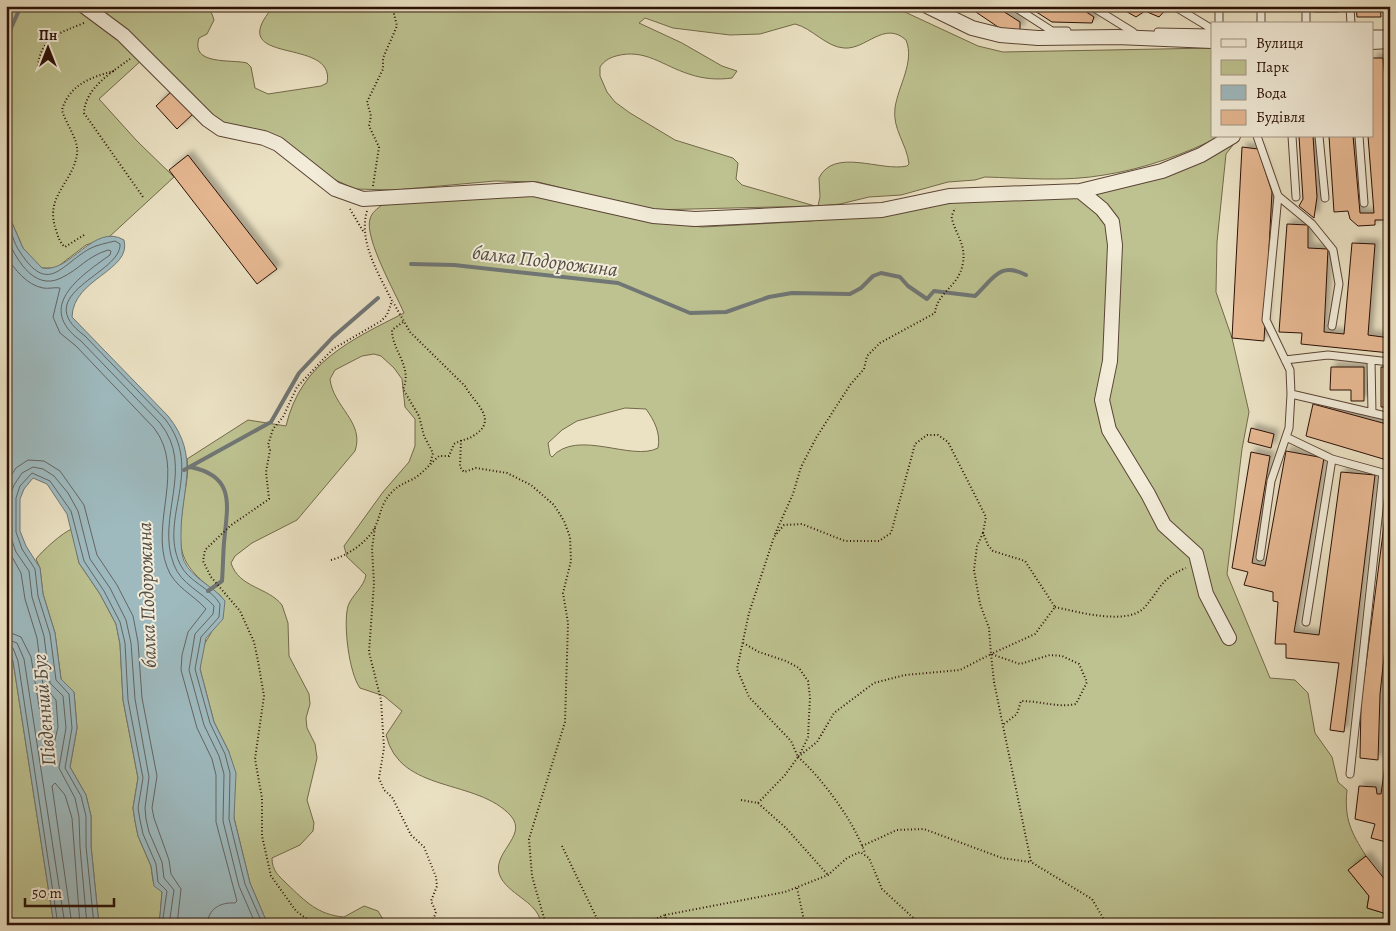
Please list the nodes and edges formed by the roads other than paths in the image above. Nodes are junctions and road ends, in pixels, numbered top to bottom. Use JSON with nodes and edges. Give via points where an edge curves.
{"nodes":[{"id":1,"x":84,"y":6,"type":"edge"},
{"id":2,"x":926,"y":6,"type":"edge"},
{"id":3,"x":1013,"y":6,"type":"edge"},
{"id":4,"x":1091,"y":6,"type":"edge"},
{"id":5,"x":1174,"y":6,"type":"edge"},
{"id":6,"x":1219,"y":6,"type":"edge"},
{"id":7,"x":1261,"y":6,"type":"edge"},
{"id":8,"x":1306,"y":6,"type":"edge"},
{"id":9,"x":1350,"y":6,"type":"edge"},
{"id":10,"x":104,"y":12,"type":"edge"},
{"id":11,"x":1219,"y":22,"type":"edge"},
{"id":12,"x":1261,"y":22,"type":"edge"},
{"id":13,"x":1306,"y":22,"type":"edge"},
{"id":14,"x":1352,"y":22,"type":"edge"},
{"id":15,"x":1211,"y":28,"type":"edge"},
{"id":16,"x":1133,"y":32,"type":"junction"},
{"id":17,"x":1211,"y":33,"type":"edge"},
{"id":18,"x":1374,"y":35,"type":"edge"},
{"id":19,"x":1211,"y":41,"type":"edge"},
{"id":20,"x":1374,"y":42,"type":"edge"},
{"id":21,"x":1389,"y":43,"type":"edge"},
{"id":22,"x":1230,"y":138,"type":"edge"},
{"id":23,"x":1258,"y":138,"type":"edge"},
{"id":24,"x":1292,"y":138,"type":"edge"},
{"id":25,"x":1319,"y":138,"type":"edge"},
{"id":26,"x":1359,"y":138,"type":"edge"},
{"id":27,"x":1080,"y":190,"type":"junction"},
{"id":28,"x":1278,"y":196,"type":"junction"},
{"id":29,"x":1296,"y":197,"type":"dead end"},
{"id":30,"x":1325,"y":198,"type":"dead end"},
{"id":31,"x":1364,"y":203,"type":"dead end"},
{"id":32,"x":1332,"y":326,"type":"dead end"},
{"id":33,"x":1285,"y":360,"type":"junction"},
{"id":34,"x":1371,"y":360,"type":"junction"},
{"id":35,"x":1390,"y":362,"type":"edge"},
{"id":36,"x":1291,"y":394,"type":"junction"},
{"id":37,"x":1372,"y":413,"type":"junction"},
{"id":38,"x":1390,"y":417,"type":"edge"},
{"id":39,"x":1286,"y":437,"type":"junction"},
{"id":40,"x":1332,"y":459,"type":"junction"},
{"id":41,"x":1260,"y":557,"type":"dead end"},
{"id":42,"x":1306,"y":622,"type":"dead end"},
{"id":43,"x":1228,"y":638,"type":"dead end"},
{"id":44,"x":1350,"y":774,"type":"dead end"}],
"edges":[{"from":1,"to":10,"type":"street"},
{"from":2,"to":19,"type":"street","via":[[972,28],[1000,35]]},
{"from":3,"to":16,"type":"lane","via":[[1052,31]]},
{"from":4,"to":16,"type":"lane"},
{"from":5,"to":15,"type":"lane"},
{"from":6,"to":11,"type":"lane"},
{"from":7,"to":12,"type":"lane"},
{"from":8,"to":13,"type":"lane"},
{"from":9,"to":14,"type":"lane"},
{"from":10,"to":27,"type":"street","via":[[200,113],[222,129],[278,144],[335,189],[356,197],[373,200],[533,189],[653,216],[695,219],[882,210],[956,195]]},
{"from":16,"to":17,"type":"lane"},
{"from":18,"to":21,"type":"lane"},
{"from":20,"to":21,"type":"street"},
{"from":22,"to":27,"type":"street","via":[[1201,155],[1162,171]]},
{"from":23,"to":28,"type":"lane"},
{"from":24,"to":29,"type":"lane"},
{"from":25,"to":30,"type":"lane"},
{"from":26,"to":31,"type":"lane"},
{"from":27,"to":43,"type":"street","via":[[1112,222],[1115,245],[1110,360],[1102,400],[1109,430],[1164,525],[1196,554],[1206,594]]},
{"from":28,"to":32,"type":"lane","via":[[1312,224],[1333,250],[1339,284]]},
{"from":28,"to":33,"type":"lane","via":[[1266,320]]},
{"from":33,"to":34,"type":"lane","via":[[1328,355]]},
{"from":33,"to":36,"type":"lane","via":[[1290,370]]},
{"from":34,"to":35,"type":"lane"},
{"from":34,"to":37,"type":"lane"},
{"from":36,"to":37,"type":"lane"},
{"from":36,"to":39,"type":"lane"},
{"from":37,"to":38,"type":"lane"},
{"from":39,"to":40,"type":"lane"},
{"from":39,"to":41,"type":"lane","via":[[1272,481]]},
{"from":40,"to":42,"type":"lane"},
{"from":40,"to":44,"type":"lane","via":[[1383,473]]}]}
